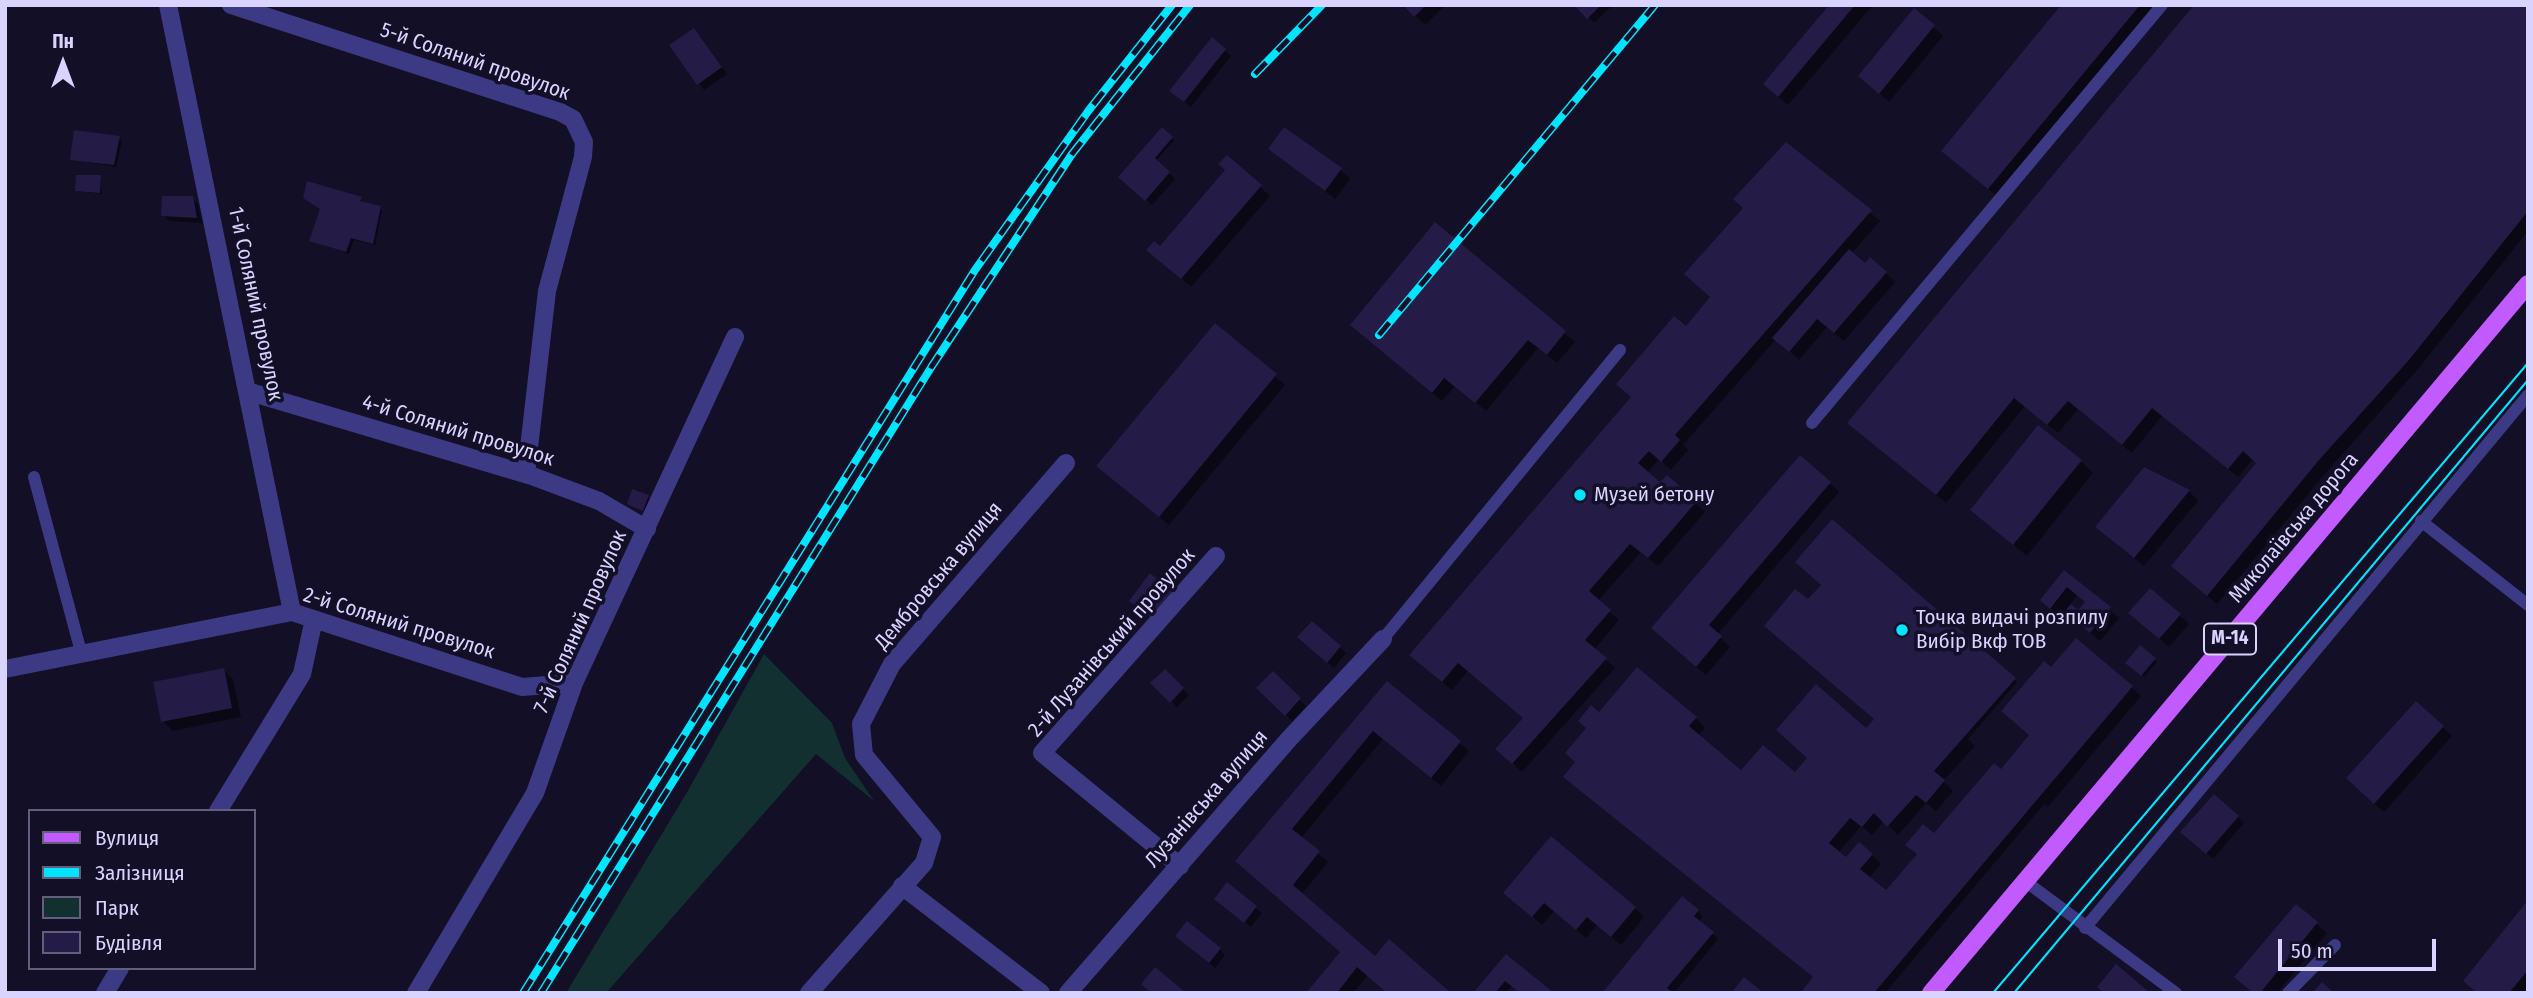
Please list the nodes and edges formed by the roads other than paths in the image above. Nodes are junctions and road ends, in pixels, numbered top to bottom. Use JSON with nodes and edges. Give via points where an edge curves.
{"nodes":[{"id":1,"x":168,"y":5,"type":"edge"},
{"id":2,"x":230,"y":5,"type":"edge"},
{"id":3,"x":2162,"y":5,"type":"edge"},
{"id":4,"x":2528,"y":284,"type":"edge"},
{"id":5,"x":735,"y":337,"type":"dead end"},
{"id":6,"x":1620,"y":350,"type":"dead end"},
{"id":7,"x":250,"y":392,"type":"junction"},
{"id":8,"x":2528,"y":396,"type":"edge"},
{"id":9,"x":1812,"y":424,"type":"dead end"},
{"id":10,"x":1066,"y":463,"type":"dead end"},
{"id":11,"x":526,"y":474,"type":"junction"},
{"id":12,"x":34,"y":477,"type":"dead end"},
{"id":13,"x":2421,"y":521,"type":"junction"},
{"id":14,"x":647,"y":529,"type":"junction"},
{"id":15,"x":1216,"y":556,"type":"dead end"},
{"id":16,"x":2528,"y":605,"type":"edge"},
{"id":17,"x":292,"y":612,"type":"junction"},
{"id":18,"x":314,"y":619,"type":"junction"},
{"id":19,"x":1383,"y":639,"type":"joint"},
{"id":20,"x":81,"y":652,"type":"junction"},
{"id":21,"x":5,"y":669,"type":"edge"},
{"id":22,"x":574,"y":683,"type":"junction"},
{"id":23,"x":219,"y":809,"type":"edge"},
{"id":24,"x":1180,"y":866,"type":"junction"},
{"id":25,"x":2025,"y":881,"type":"junction"},
{"id":26,"x":902,"y":886,"type":"junction"},
{"id":27,"x":2085,"y":928,"type":"junction"},
{"id":28,"x":2335,"y":945,"type":"dead end"},
{"id":29,"x":119,"y":970,"type":"edge"},
{"id":30,"x":105,"y":993,"type":"edge"},
{"id":31,"x":416,"y":993,"type":"edge"},
{"id":32,"x":809,"y":993,"type":"edge"},
{"id":33,"x":1041,"y":993,"type":"edge"},
{"id":34,"x":1068,"y":993,"type":"edge"},
{"id":35,"x":1931,"y":993,"type":"edge"},
{"id":36,"x":2176,"y":993,"type":"edge"},
{"id":37,"x":2288,"y":993,"type":"edge"}],
"edges":[{"from":1,"to":7,"type":"street","name":"1-й Соляний провулок"},
{"from":2,"to":11,"type":"street","name":"5-й Соляний провулок","via":[[560,112],[580,130],[583,157],[547,291]]},
{"from":3,"to":9,"type":"lane"},
{"from":4,"to":25,"type":"main road","name":"Миколаївська дорога","number":"М-14"},
{"from":5,"to":14,"type":"street","name":"7-й Соляний провулок"},
{"from":6,"to":19,"type":"lane"},
{"from":7,"to":11,"type":"street","name":"4-й Соляний провулок"},
{"from":7,"to":17,"type":"street","name":"1-й Соляний провулок"},
{"from":8,"to":13,"type":"lane"},
{"from":10,"to":26,"type":"street","name":"Дембровська вулиця","via":[[892,664],[861,724],[864,755],[932,837],[924,863]]},
{"from":11,"to":14,"type":"street","name":"4-й Соляний провулок","via":[[600,500]]},
{"from":12,"to":20,"type":"lane"},
{"from":13,"to":16,"type":"lane"},
{"from":13,"to":27,"type":"lane"},
{"from":14,"to":22,"type":"street","name":"7-й Соляний провулок"},
{"from":15,"to":24,"type":"street","name":"2-й Лузанівський провулок","via":[[1042,754]]},
{"from":17,"to":18,"type":"street","name":"2-й Соляний провулок"},
{"from":17,"to":20,"type":"street","name":"2-й Соляний провулок"},
{"from":18,"to":22,"type":"street","name":"2-й Соляний провулок","via":[[522,687]]},
{"from":18,"to":23,"type":"street","via":[[302,674]]},
{"from":19,"to":24,"type":"street","name":"Лузанівська вулиця"},
{"from":20,"to":21,"type":"street","name":"2-й Соляний провулок"},
{"from":22,"to":31,"type":"street","name":"7-й Соляний провулок","via":[[535,793]]},
{"from":24,"to":34,"type":"street","name":"Лузанівська вулиця"},
{"from":25,"to":27,"type":"lane"},
{"from":25,"to":35,"type":"main road","name":"Миколаївська дорога","number":"М-14"},
{"from":26,"to":32,"type":"street","name":"Дембровська вулиця"},
{"from":26,"to":33,"type":"street"},
{"from":27,"to":36,"type":"lane"},
{"from":28,"to":37,"type":"lane"},
{"from":29,"to":30,"type":"street"}]}
